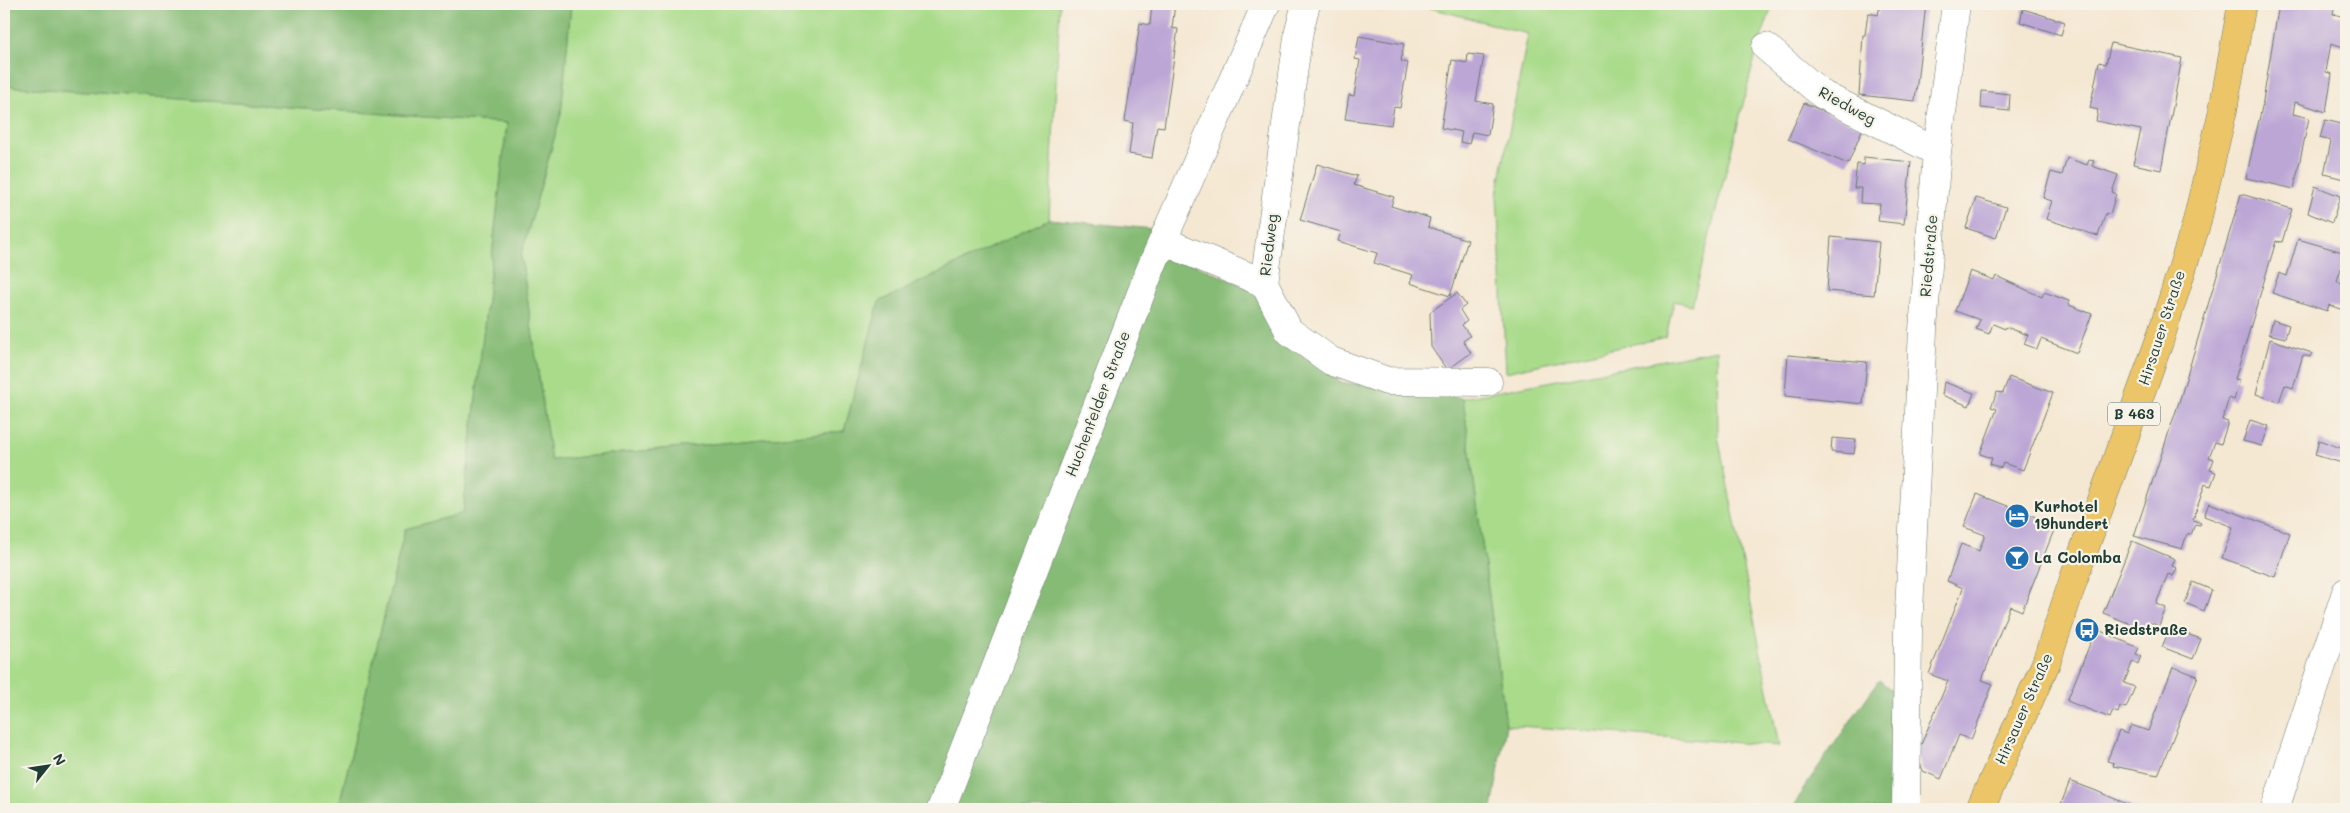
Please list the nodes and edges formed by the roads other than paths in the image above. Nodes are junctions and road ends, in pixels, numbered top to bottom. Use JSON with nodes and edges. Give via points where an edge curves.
{"nodes":[{"id":1,"x":1266,"y":4,"type":"edge"},
{"id":2,"x":1306,"y":4,"type":"edge"},
{"id":3,"x":1956,"y":4,"type":"edge"},
{"id":4,"x":2242,"y":4,"type":"edge"},
{"id":5,"x":1766,"y":47,"type":"dead end"},
{"id":6,"x":1937,"y":152,"type":"junction"},
{"id":7,"x":1163,"y":241,"type":"junction"},
{"id":8,"x":1264,"y":283,"type":"junction"},
{"id":9,"x":1488,"y":382,"type":"dead end"},
{"id":10,"x":2346,"y":592,"type":"edge"},
{"id":11,"x":941,"y":809,"type":"edge"},
{"id":12,"x":1906,"y":809,"type":"edge"},
{"id":13,"x":1980,"y":809,"type":"edge"},
{"id":14,"x":2275,"y":809,"type":"edge"}],
"edges":[{"from":1,"to":7,"type":"street","name":"Huchenfelder Straße"},
{"from":2,"to":8,"type":"street","name":"Riedweg","via":[[1299,31]]},
{"from":3,"to":6,"type":"street","name":"Riedstraße"},
{"from":4,"to":13,"type":"main road","name":"Hirsauer Straße","number":"B 463","via":[[2223,110],[2196,226],[2159,342],[2046,663]]},
{"from":5,"to":6,"type":"street","name":"Riedweg","via":[[1824,96]]},
{"from":6,"to":12,"type":"street","name":"Riedstraße","via":[[1923,330],[1908,631]]},
{"from":7,"to":8,"type":"street"},
{"from":7,"to":11,"type":"street","name":"Huchenfelder Straße"},
{"from":8,"to":9,"type":"street","name":"Riedweg","via":[[1289,331],[1331,361],[1387,381]]},
{"from":10,"to":14,"type":"street"}]}
